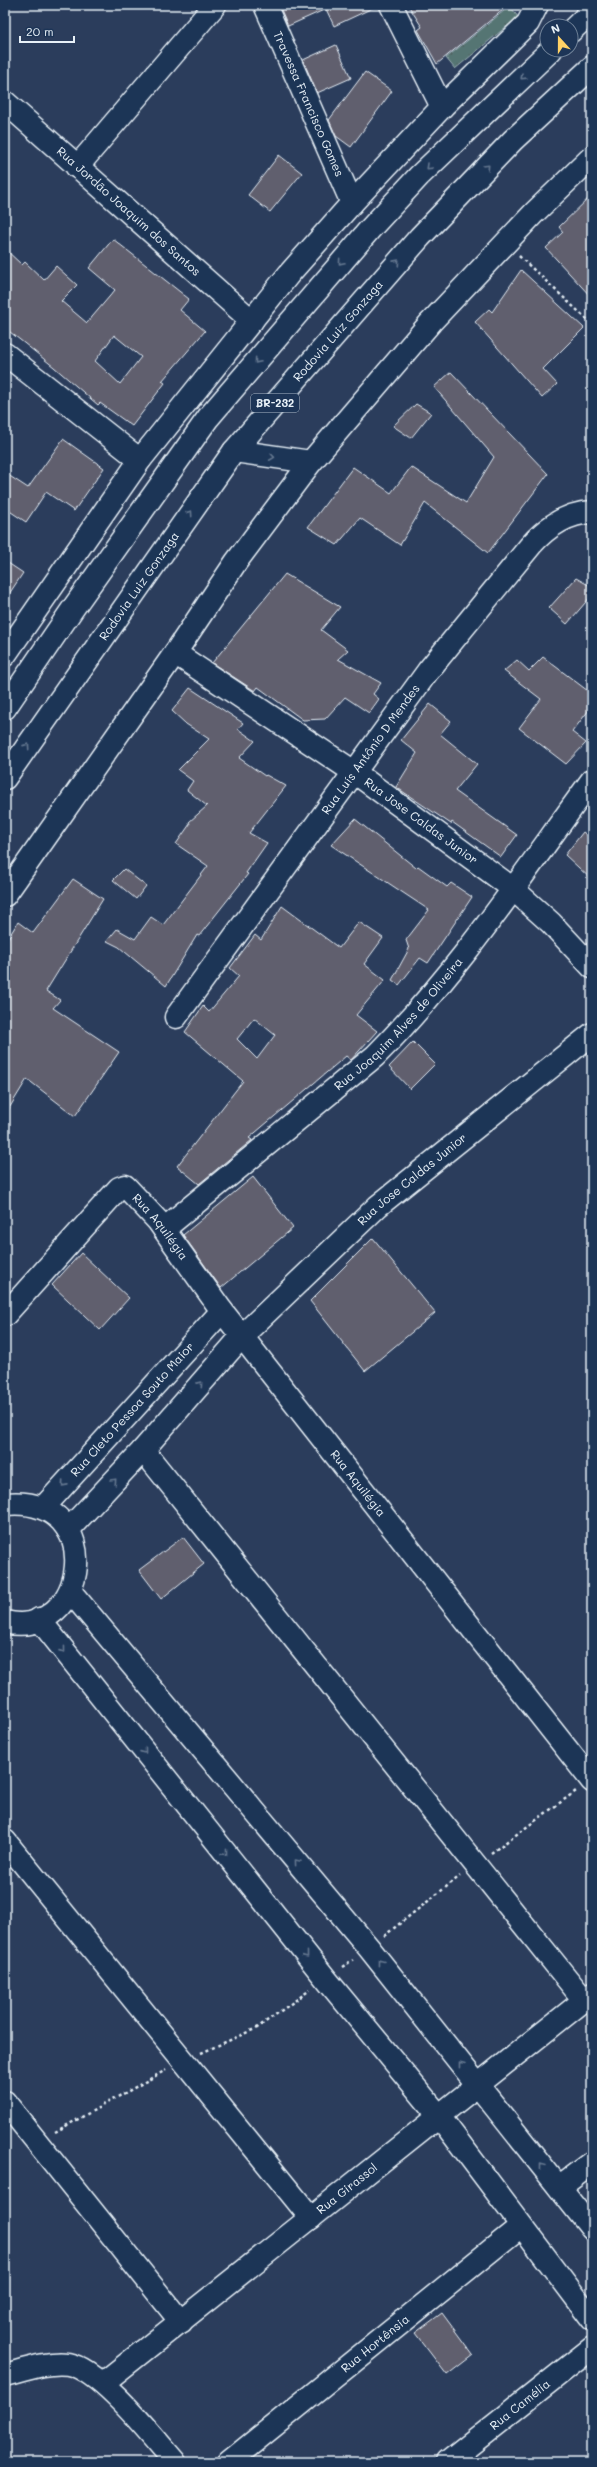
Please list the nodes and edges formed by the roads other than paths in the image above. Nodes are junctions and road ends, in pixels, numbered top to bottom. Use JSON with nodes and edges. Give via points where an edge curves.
{"nodes":[{"id":1,"x":215,"y":5,"type":"edge"},
{"id":2,"x":265,"y":5,"type":"edge"},
{"id":3,"x":391,"y":5,"type":"edge"},
{"id":4,"x":537,"y":5,"type":"edge"},
{"id":5,"x":592,"y":11,"type":"edge"},
{"id":6,"x":579,"y":23,"type":"edge"},
{"id":7,"x":543,"y":58,"type":"edge"},
{"id":8,"x":592,"y":67,"type":"edge"},
{"id":9,"x":5,"y":102,"type":"edge"},
{"id":10,"x":442,"y":107,"type":"junction"},
{"id":11,"x":592,"y":157,"type":"edge"},
{"id":12,"x":77,"y":167,"type":"junction"},
{"id":13,"x":352,"y":203,"type":"junction"},
{"id":14,"x":252,"y":321,"type":"junction"},
{"id":15,"x":5,"y":354,"type":"edge"},
{"id":16,"x":234,"y":451,"type":"junction"},
{"id":17,"x":140,"y":460,"type":"junction"},
{"id":18,"x":311,"y":462,"type":"junction"},
{"id":19,"x":592,"y":512,"type":"edge"},
{"id":20,"x":175,"y":653,"type":"junction"},
{"id":21,"x":5,"y":655,"type":"edge"},
{"id":22,"x":5,"y":708,"type":"edge"},
{"id":23,"x":354,"y":772,"type":"junction"},
{"id":24,"x":5,"y":778,"type":"edge"},
{"id":25,"x":592,"y":780,"type":"edge"},
{"id":26,"x":512,"y":888,"type":"junction"},
{"id":27,"x":5,"y":895,"type":"edge"},
{"id":28,"x":592,"y":967,"type":"edge"},
{"id":29,"x":176,"y":1017,"type":"dead end"},
{"id":30,"x":592,"y":1034,"type":"edge"},
{"id":31,"x":164,"y":1229,"type":"junction"},
{"id":32,"x":222,"y":1311,"type":"junction"},
{"id":33,"x":5,"y":1316,"type":"edge"},
{"id":34,"x":242,"y":1335,"type":"junction"},
{"id":35,"x":143,"y":1450,"type":"junction"},
{"id":36,"x":5,"y":1504,"type":"edge"},
{"id":37,"x":43,"y":1508,"type":"junction"},
{"id":38,"x":68,"y":1530,"type":"junction"},
{"id":39,"x":70,"y":1591,"type":"junction"},
{"id":40,"x":39,"y":1619,"type":"junction"},
{"id":41,"x":5,"y":1622,"type":"edge"},
{"id":42,"x":592,"y":1781,"type":"edge"},
{"id":43,"x":5,"y":1841,"type":"edge"},
{"id":44,"x":588,"y":1997,"type":"edge"},
{"id":45,"x":477,"y":2085,"type":"junction"},
{"id":46,"x":5,"y":2102,"type":"edge"},
{"id":47,"x":439,"y":2116,"type":"junction"},
{"id":48,"x":592,"y":2162,"type":"edge"},
{"id":49,"x":559,"y":2188,"type":"junction"},
{"id":50,"x":311,"y":2218,"type":"junction"},
{"id":51,"x":521,"y":2226,"type":"junction"},
{"id":52,"x":592,"y":2230,"type":"edge"},
{"id":53,"x":592,"y":2319,"type":"edge"},
{"id":54,"x":181,"y":2322,"type":"junction"},
{"id":55,"x":592,"y":2348,"type":"edge"},
{"id":56,"x":5,"y":2375,"type":"edge"},
{"id":57,"x":103,"y":2384,"type":"junction"},
{"id":58,"x":175,"y":2462,"type":"edge"},
{"id":59,"x":230,"y":2462,"type":"edge"},
{"id":60,"x":448,"y":2462,"type":"edge"}],
"edges":[{"from":1,"to":12,"type":"main road"},
{"from":2,"to":13,"type":"main road","name":"Travessa Francisco Gomes"},
{"from":3,"to":10,"type":"main road"},
{"from":4,"to":10,"type":"main road","via":[[528,23]]},
{"from":5,"to":6,"type":"main road"},
{"from":7,"to":22,"type":"main road","number":"BR-232","one_way":true,"via":[[419,176],[370,229],[208,418]]},
{"from":16,"to":8,"type":"main road","name":"Rodovia Luiz Gonzaga","number":"BR-232","one_way":true,"via":[[420,237],[513,140]]},
{"from":9,"to":12,"type":"main road","name":"Rua Jordão Joaquim dos Santos"},
{"from":10,"to":13,"type":"main road"},
{"from":11,"to":18,"type":"main road","via":[[431,322]]},
{"from":12,"to":14,"type":"main road","name":"Rua Jordão Joaquim dos Santos"},
{"from":13,"to":14,"type":"main road","via":[[289,274]]},
{"from":14,"to":17,"type":"main road"},
{"from":15,"to":17,"type":"main road"},
{"from":16,"to":18,"type":"main road","one_way":true},
{"from":24,"to":16,"type":"main road","name":"Rodovia Luiz Gonzaga","number":"BR-232","one_way":true},
{"from":17,"to":21,"type":"main road"},
{"from":18,"to":20,"type":"main road","via":[[236,562]]},
{"from":19,"to":23,"type":"main road","name":"Rua Luís Antônio D Mendes","via":[[573,516],[545,529],[428,671]]},
{"from":20,"to":23,"type":"main road","name":"Rua Jose Caldas Junior"},
{"from":20,"to":27,"type":"main road"},
{"from":23,"to":26,"type":"main road","name":"Rua Jose Caldas Junior"},
{"from":23,"to":29,"type":"main road","name":"Rua Luís Antônio D Mendes"},
{"from":25,"to":26,"type":"main road","name":"Rua Joaquim Alves de Oliveira"},
{"from":26,"to":28,"type":"main road","name":"Rua Jose Caldas Junior","via":[[551,923]]},
{"from":26,"to":31,"type":"main road","name":"Rua Joaquim Alves de Oliveira","via":[[438,989],[375,1056]]},
{"from":30,"to":34,"type":"main road","name":"Rua Jose Caldas Junior","via":[[378,1206]]},
{"from":31,"to":32,"type":"main road","name":"Rua Aquilégia"},
{"from":31,"to":33,"type":"main road","name":"Rua Aquilégia","via":[[125,1186],[119,1188]]},
{"from":32,"to":34,"type":"main road","name":"Rua Aquilégia"},
{"from":32,"to":37,"type":"main road","name":"Rua Cleto Pessoa Souto Maior","one_way":true},
{"from":35,"to":34,"type":"main road","one_way":true},
{"from":34,"to":42,"type":"main road","name":"Rua Aquilégia"},
{"from":38,"to":35,"type":"main road","one_way":true},
{"from":35,"to":44,"type":"main road"},
{"from":36,"to":37,"type":"main road","via":[[23,1502]]},
{"from":37,"to":38,"type":"main road","via":[[57,1517]]},
{"from":38,"to":39,"type":"main road","via":[[78,1560],[76,1576]]},
{"from":39,"to":40,"type":"main road","via":[[62,1603]]},
{"from":45,"to":39,"type":"main road","one_way":true,"via":[[369,1948]]},
{"from":40,"to":41,"type":"main road","via":[[24,1623]]},
{"from":40,"to":47,"type":"main road","one_way":true,"via":[[326,1979]]},
{"from":43,"to":50,"type":"main road"},
{"from":44,"to":45,"type":"main road","name":"Rua Girassol"},
{"from":45,"to":47,"type":"main road","name":"Rua Girassol"},
{"from":49,"to":45,"type":"main road","one_way":true},
{"from":46,"to":54,"type":"main road"},
{"from":47,"to":50,"type":"main road","name":"Rua Girassol"},
{"from":47,"to":51,"type":"main road"},
{"from":48,"to":49,"type":"main road"},
{"from":49,"to":52,"type":"main road"},
{"from":50,"to":54,"type":"main road","name":"Rua Girassol"},
{"from":51,"to":53,"type":"main road"},
{"from":51,"to":59,"type":"main road","name":"Rua Hortênsia"},
{"from":54,"to":57,"type":"main road","name":"Rua Girassol"},
{"from":55,"to":60,"type":"main road","name":"Rua Camélia"},
{"from":56,"to":57,"type":"main road","via":[[49,2365],[68,2364],[86,2371]]},
{"from":57,"to":58,"type":"main road"}]}
